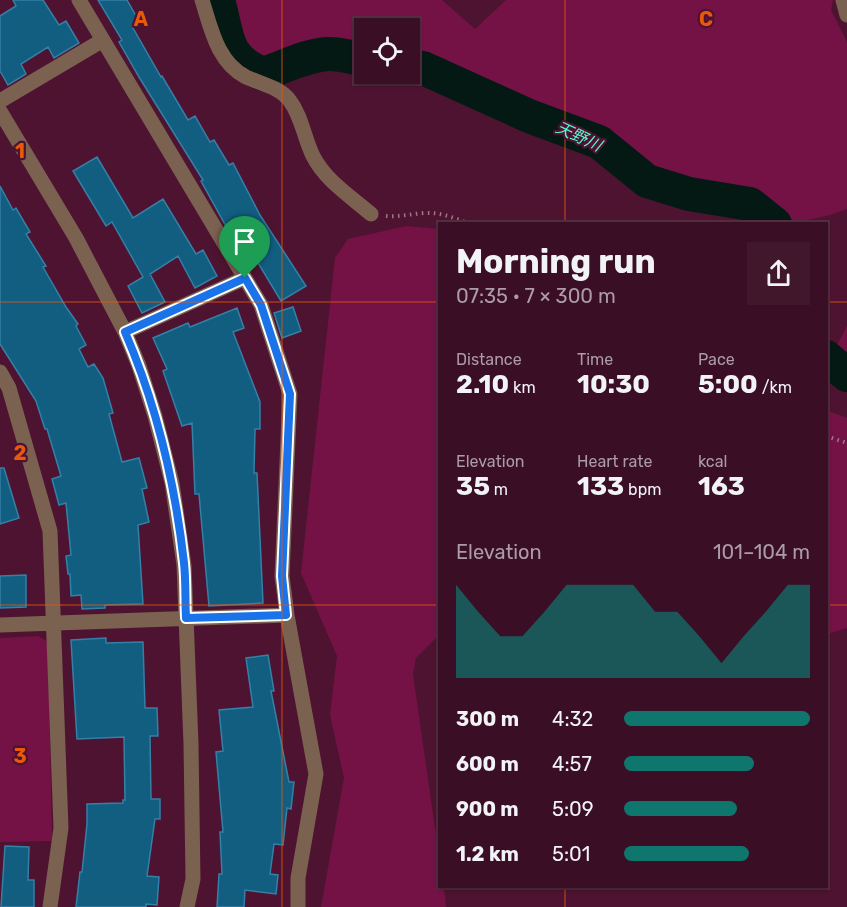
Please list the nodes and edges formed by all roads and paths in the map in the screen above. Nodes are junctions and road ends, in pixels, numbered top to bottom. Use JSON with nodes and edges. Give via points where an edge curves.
{"nodes":[{"id":1,"x":79,"y":0,"type":"edge"},
{"id":2,"x":202,"y":0,"type":"edge"},
{"id":3,"x":843,"y":0,"type":"edge"},
{"id":4,"x":847,"y":15,"type":"edge"},
{"id":5,"x":103,"y":40,"type":"junction"},
{"id":6,"x":0,"y":101,"type":"edge"},
{"id":7,"x":0,"y":111,"type":"edge"},
{"id":8,"x":371,"y":214,"type":"joint"},
{"id":9,"x":466,"y":222,"type":"edge"},
{"id":10,"x":245,"y":278,"type":"junction"},
{"id":11,"x":125,"y":332,"type":"junction"},
{"id":12,"x":0,"y":372,"type":"edge"},
{"id":13,"x":828,"y":437,"type":"edge"},
{"id":14,"x":847,"y":443,"type":"edge"},
{"id":15,"x":286,"y":615,"type":"junction"},
{"id":16,"x":186,"y":618,"type":"junction"},
{"id":17,"x":55,"y":622,"type":"junction"},
{"id":18,"x":0,"y":625,"type":"edge"},
{"id":19,"x":50,"y":907,"type":"edge"},
{"id":20,"x":187,"y":907,"type":"edge"},
{"id":21,"x":298,"y":907,"type":"edge"}],
"edges":[{"from":1,"to":5,"type":"street"},
{"from":2,"to":8,"type":"street","via":[[218,49],[231,66],[289,100],[325,174]]},
{"from":3,"to":4,"type":"street"},
{"from":5,"to":6,"type":"street"},
{"from":5,"to":10,"type":"street"},
{"from":7,"to":11,"type":"street","via":[[76,238]]},
{"from":8,"to":9,"type":"path","via":[[450,215]]},
{"from":10,"to":11,"type":"street"},
{"from":10,"to":15,"type":"street","via":[[261,305],[290,394],[282,576]]},
{"from":11,"to":16,"type":"street","via":[[155,416],[172,483],[184,565]]},
{"from":12,"to":17,"type":"street","via":[[9,388],[51,531]]},
{"from":13,"to":14,"type":"path"},
{"from":15,"to":16,"type":"street"},
{"from":15,"to":21,"type":"street","via":[[316,774],[298,878]]},
{"from":16,"to":17,"type":"street"},
{"from":16,"to":20,"type":"street","via":[[193,879]]},
{"from":17,"to":18,"type":"street"},
{"from":17,"to":19,"type":"street","via":[[61,828]]}]}
